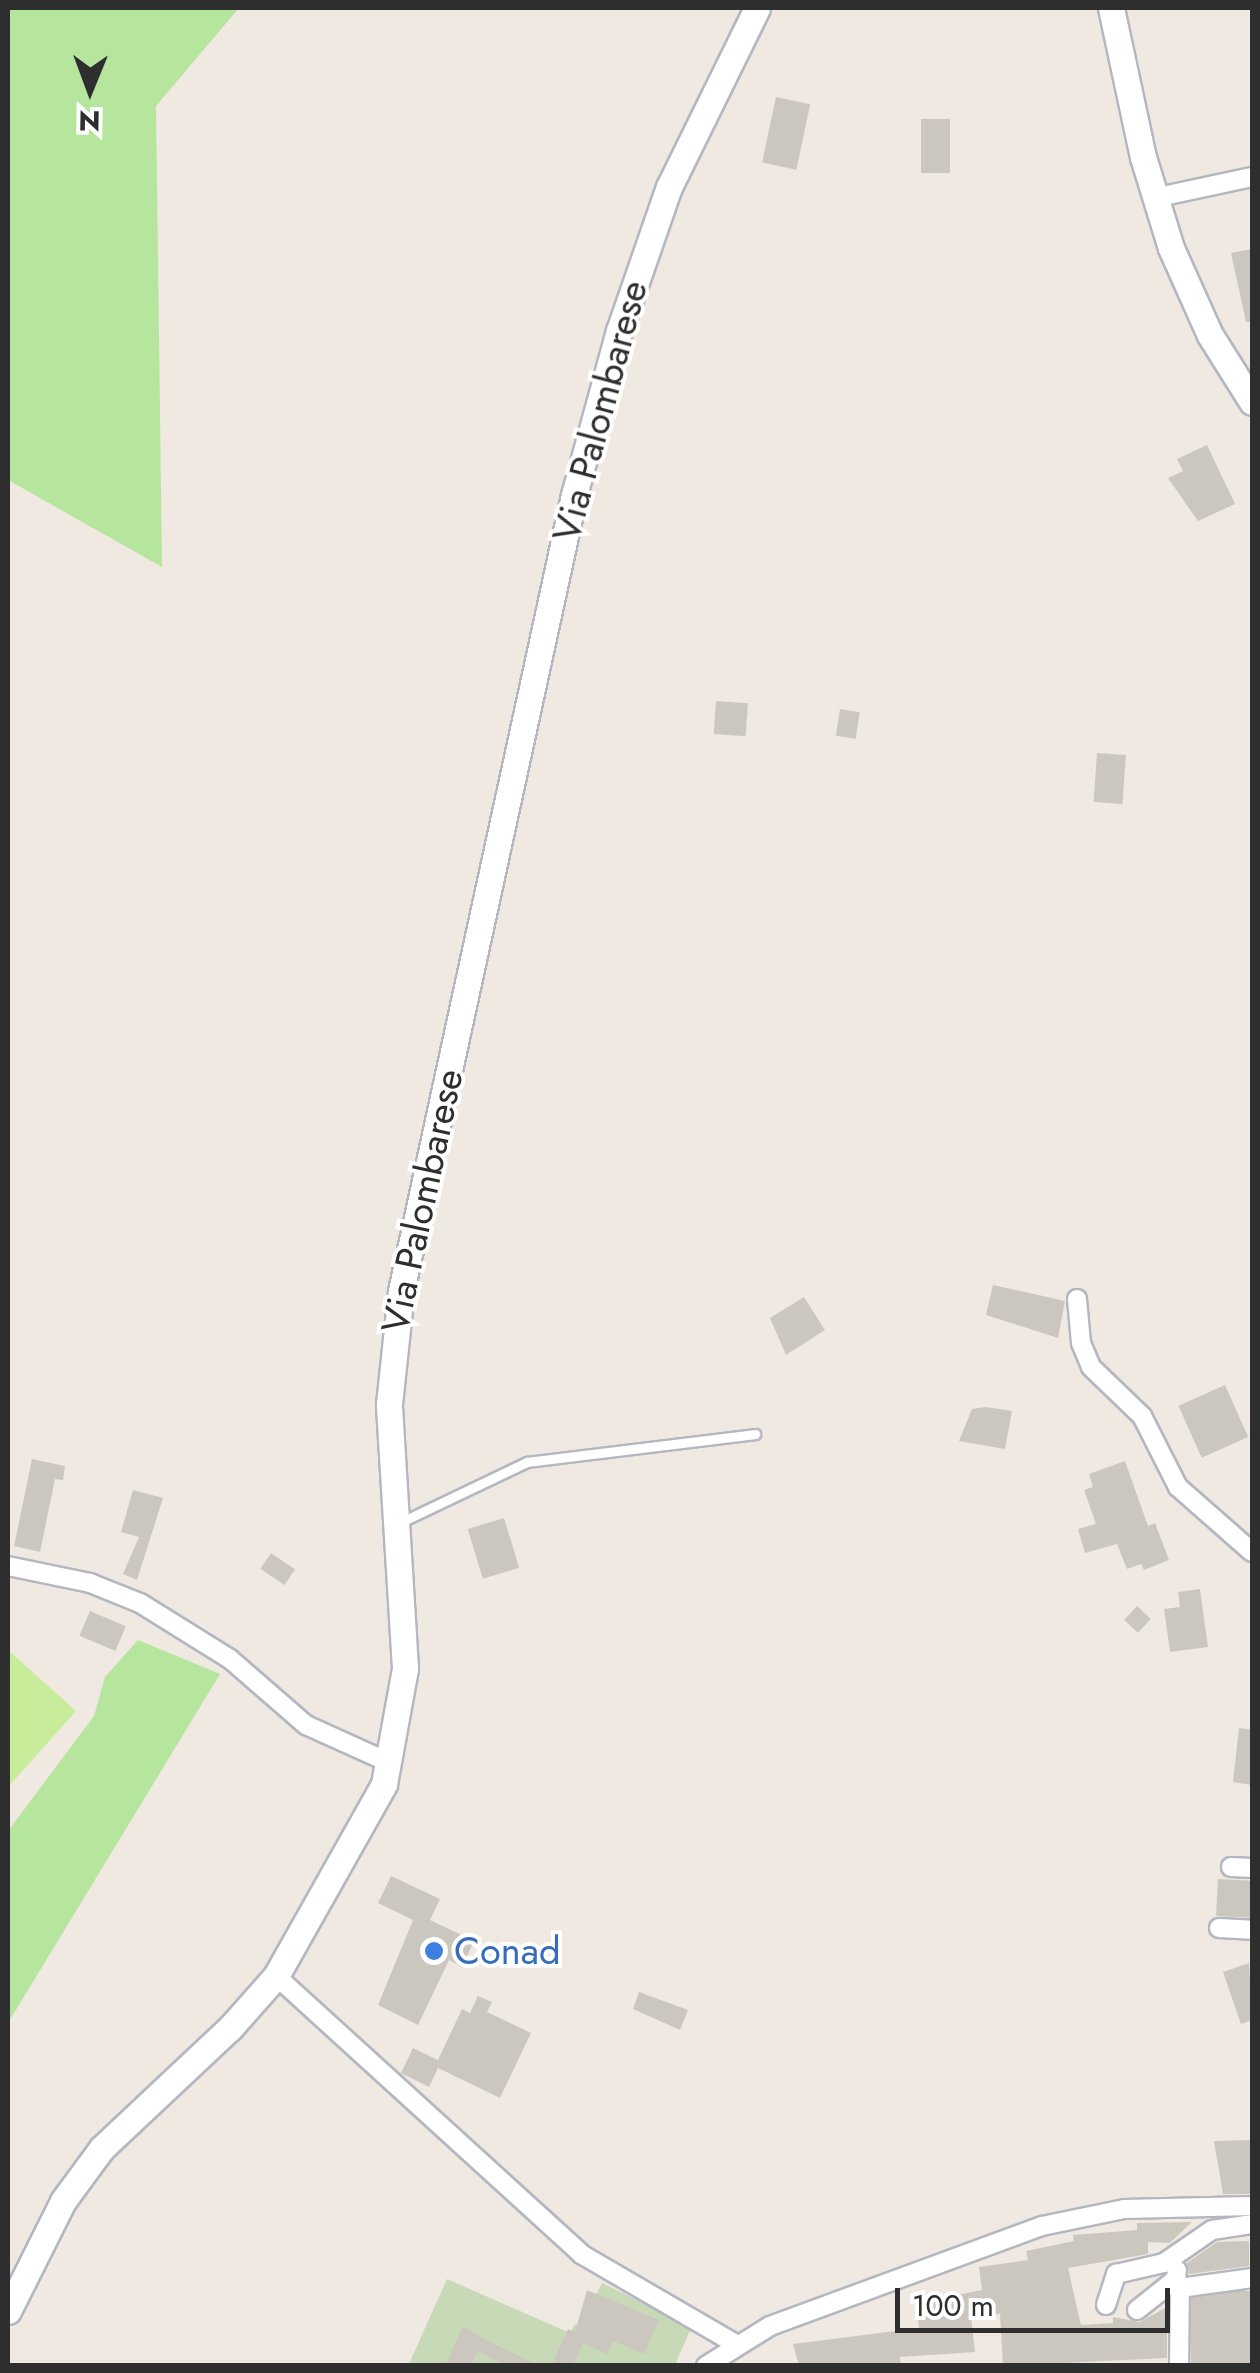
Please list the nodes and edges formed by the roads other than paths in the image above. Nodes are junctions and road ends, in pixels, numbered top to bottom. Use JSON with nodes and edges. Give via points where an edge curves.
{"nodes":[{"id":1,"x":757,"y":8,"type":"edge"},
{"id":2,"x":1111,"y":8,"type":"edge"},
{"id":3,"x":1252,"y":177,"type":"edge"},
{"id":4,"x":1154,"y":198,"type":"junction"},
{"id":5,"x":1252,"y":402,"type":"edge"},
{"id":6,"x":1077,"y":1299,"type":"dead end"},
{"id":7,"x":754,"y":1434,"type":"dead end"},
{"id":8,"x":396,"y":1523,"type":"junction"},
{"id":9,"x":1252,"y":1552,"type":"edge"},
{"id":10,"x":8,"y":1566,"type":"edge"},
{"id":11,"x":390,"y":1763,"type":"junction"},
{"id":12,"x":1231,"y":1867,"type":"dead end"},
{"id":13,"x":1252,"y":1868,"type":"edge"},
{"id":14,"x":1219,"y":1928,"type":"dead end"},
{"id":15,"x":1252,"y":1930,"type":"edge"},
{"id":16,"x":276,"y":1976,"type":"junction"},
{"id":17,"x":1252,"y":2206,"type":"edge"},
{"id":18,"x":1252,"y":2224,"type":"edge"},
{"id":19,"x":1179,"y":2250,"type":"junction"},
{"id":20,"x":1252,"y":2278,"type":"edge"},
{"id":21,"x":1178,"y":2284,"type":"junction"},
{"id":22,"x":1106,"y":2305,"type":"dead end"},
{"id":23,"x":1137,"y":2310,"type":"dead end"},
{"id":24,"x":8,"y":2311,"type":"edge"},
{"id":25,"x":734,"y":2343,"type":"junction"},
{"id":26,"x":706,"y":2366,"type":"edge"},
{"id":27,"x":1179,"y":2366,"type":"edge"}],
"edges":[{"from":1,"to":8,"type":"main road","name":"Via Palombarese","via":[[654,223],[574,495],[393,1332]]},
{"from":2,"to":4,"type":"main road"},
{"from":3,"to":4,"type":"street"},
{"from":4,"to":5,"type":"main road","via":[[1190,295]]},
{"from":6,"to":9,"type":"street","via":[[1081,1343],[1092,1367],[1142,1416],[1178,1487]]},
{"from":7,"to":8,"type":"lane","via":[[527,1462],[421,1517]]},
{"from":8,"to":11,"type":"main road","name":"Via Palombarese","via":[[405,1668]]},
{"from":10,"to":11,"type":"street","via":[[90,1584],[150,1608],[230,1659],[306,1725]]},
{"from":11,"to":16,"type":"main road","name":"Via Palombarese","via":[[368,1821]]},
{"from":12,"to":13,"type":"street"},
{"from":14,"to":15,"type":"street"},
{"from":16,"to":24,"type":"main road","name":"Via Palombarese","via":[[102,2148],[63,2201]]},
{"from":16,"to":25,"type":"street","via":[[581,2254]]},
{"from":17,"to":25,"type":"street","via":[[1124,2210],[1058,2221]]},
{"from":18,"to":19,"type":"street","via":[[1212,2230]]},
{"from":19,"to":21,"type":"street"},
{"from":19,"to":22,"type":"street","via":[[1160,2265],[1116,2274]]},
{"from":20,"to":21,"type":"street"},
{"from":21,"to":23,"type":"street"},
{"from":21,"to":27,"type":"street"},
{"from":25,"to":26,"type":"street"}]}
